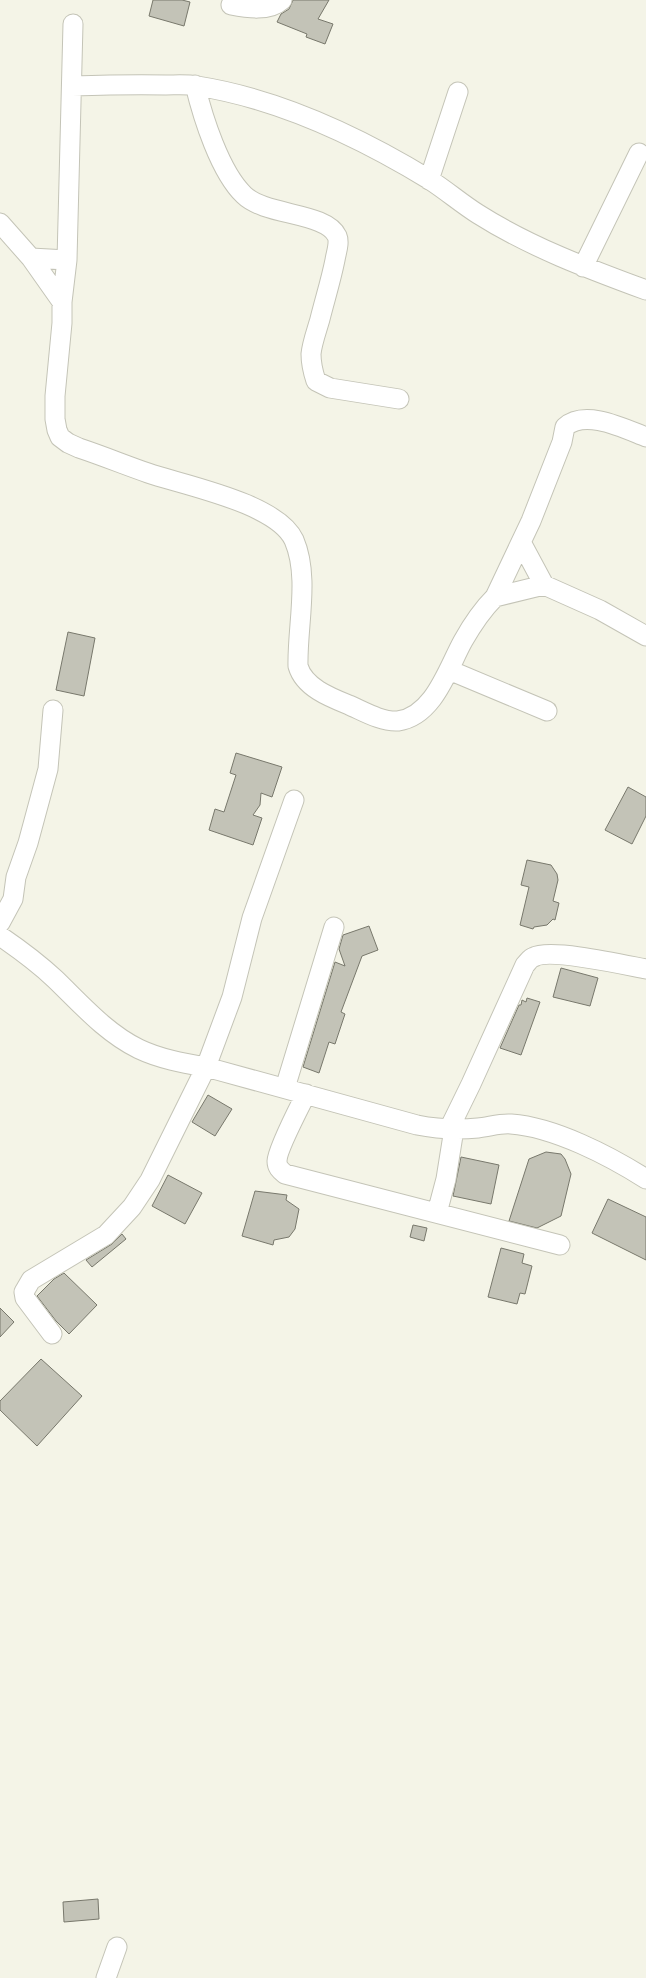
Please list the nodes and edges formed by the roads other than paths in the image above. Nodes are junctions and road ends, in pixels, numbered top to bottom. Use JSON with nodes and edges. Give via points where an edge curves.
{"nodes":[{"id":1,"x":282,"y":0,"type":"edge"},
{"id":2,"x":231,"y":5,"type":"dead end"},
{"id":3,"x":73,"y":24,"type":"dead end"},
{"id":4,"x":72,"y":86,"type":"junction"},
{"id":5,"x":195,"y":86,"type":"junction"},
{"id":6,"x":458,"y":92,"type":"dead end"},
{"id":7,"x":639,"y":153,"type":"dead end"},
{"id":8,"x":429,"y":180,"type":"junction"},
{"id":9,"x":0,"y":223,"type":"edge"},
{"id":10,"x":31,"y":258,"type":"junction"},
{"id":11,"x":67,"y":260,"type":"junction"},
{"id":12,"x":583,"y":267,"type":"junction"},
{"id":13,"x":646,"y":290,"type":"edge"},
{"id":14,"x":62,"y":302,"type":"junction"},
{"id":15,"x":399,"y":399,"type":"dead end"},
{"id":16,"x":646,"y":437,"type":"edge"},
{"id":17,"x":522,"y":544,"type":"junction"},
{"id":18,"x":544,"y":586,"type":"junction"},
{"id":19,"x":495,"y":597,"type":"junction"},
{"id":20,"x":646,"y":636,"type":"edge"},
{"id":21,"x":449,"y":670,"type":"junction"},
{"id":22,"x":53,"y":710,"type":"dead end"},
{"id":23,"x":546,"y":711,"type":"dead end"},
{"id":24,"x":294,"y":800,"type":"dead end"},
{"id":25,"x":0,"y":923,"type":"edge"},
{"id":26,"x":334,"y":927,"type":"dead end"},
{"id":27,"x":0,"y":936,"type":"edge"},
{"id":28,"x":646,"y":969,"type":"edge"},
{"id":29,"x":206,"y":1066,"type":"junction"},
{"id":30,"x":285,"y":1088,"type":"junction"},
{"id":31,"x":306,"y":1094,"type":"junction"},
{"id":32,"x":451,"y":1129,"type":"junction"},
{"id":33,"x":646,"y":1179,"type":"edge"},
{"id":34,"x":437,"y":1213,"type":"junction"},
{"id":35,"x":560,"y":1245,"type":"dead end"},
{"id":36,"x":52,"y":1334,"type":"dead end"},
{"id":37,"x":116,"y":1947,"type":"dead end"},
{"id":38,"x":106,"y":1978,"type":"edge"}],
"edges":[{"from":1,"to":2,"type":"street","via":[[265,8]]},
{"from":3,"to":4,"type":"street"},
{"from":4,"to":5,"type":"street"},
{"from":4,"to":11,"type":"street"},
{"from":5,"to":8,"type":"street","via":[[239,95],[292,111],[369,145]]},
{"from":5,"to":15,"type":"street","via":[[209,133],[228,172],[244,196],[269,208],[316,221],[334,231],[338,239],[331,279],[311,354],[316,381],[330,388]]},
{"from":6,"to":8,"type":"street"},
{"from":7,"to":12,"type":"street"},
{"from":8,"to":12,"type":"street","via":[[478,214]]},
{"from":9,"to":10,"type":"street"},
{"from":10,"to":11,"type":"street"},
{"from":10,"to":14,"type":"street"},
{"from":11,"to":14,"type":"street"},
{"from":12,"to":13,"type":"street"},
{"from":14,"to":21,"type":"street","via":[[55,396],[55,419],[60,437],[79,448],[148,473],[202,488],[248,505],[283,526],[293,539],[301,566],[298,657],[301,676],[319,691],[342,702],[380,718],[397,721],[409,717],[430,700]]},
{"from":16,"to":17,"type":"street","via":[[588,419],[578,419],[565,427],[560,449]]},
{"from":17,"to":18,"type":"street"},
{"from":17,"to":19,"type":"street"},
{"from":18,"to":19,"type":"street"},
{"from":18,"to":20,"type":"street","via":[[600,610]]},
{"from":19,"to":21,"type":"street","via":[[472,626]]},
{"from":21,"to":23,"type":"street"},
{"from":22,"to":25,"type":"street","via":[[48,769],[16,877],[13,899]]},
{"from":24,"to":29,"type":"street","via":[[252,918],[232,997]]},
{"from":26,"to":30,"type":"street"},
{"from":27,"to":29,"type":"street","via":[[38,964],[93,1016],[138,1048],[176,1062]]},
{"from":28,"to":32,"type":"street","via":[[548,954],[529,960]]},
{"from":29,"to":30,"type":"street"},
{"from":29,"to":36,"type":"street","via":[[150,1180],[132,1207],[106,1235],[42,1272],[27,1285],[25,1298]]},
{"from":30,"to":31,"type":"street"},
{"from":31,"to":32,"type":"street","via":[[395,1120]]},
{"from":31,"to":34,"type":"street","via":[[279,1154],[277,1161],[280,1170],[285,1174]]},
{"from":32,"to":33,"type":"street","via":[[511,1124],[532,1128],[565,1138]]},
{"from":32,"to":34,"type":"street","via":[[446,1178]]},
{"from":34,"to":35,"type":"street"},
{"from":37,"to":38,"type":"street"}]}
